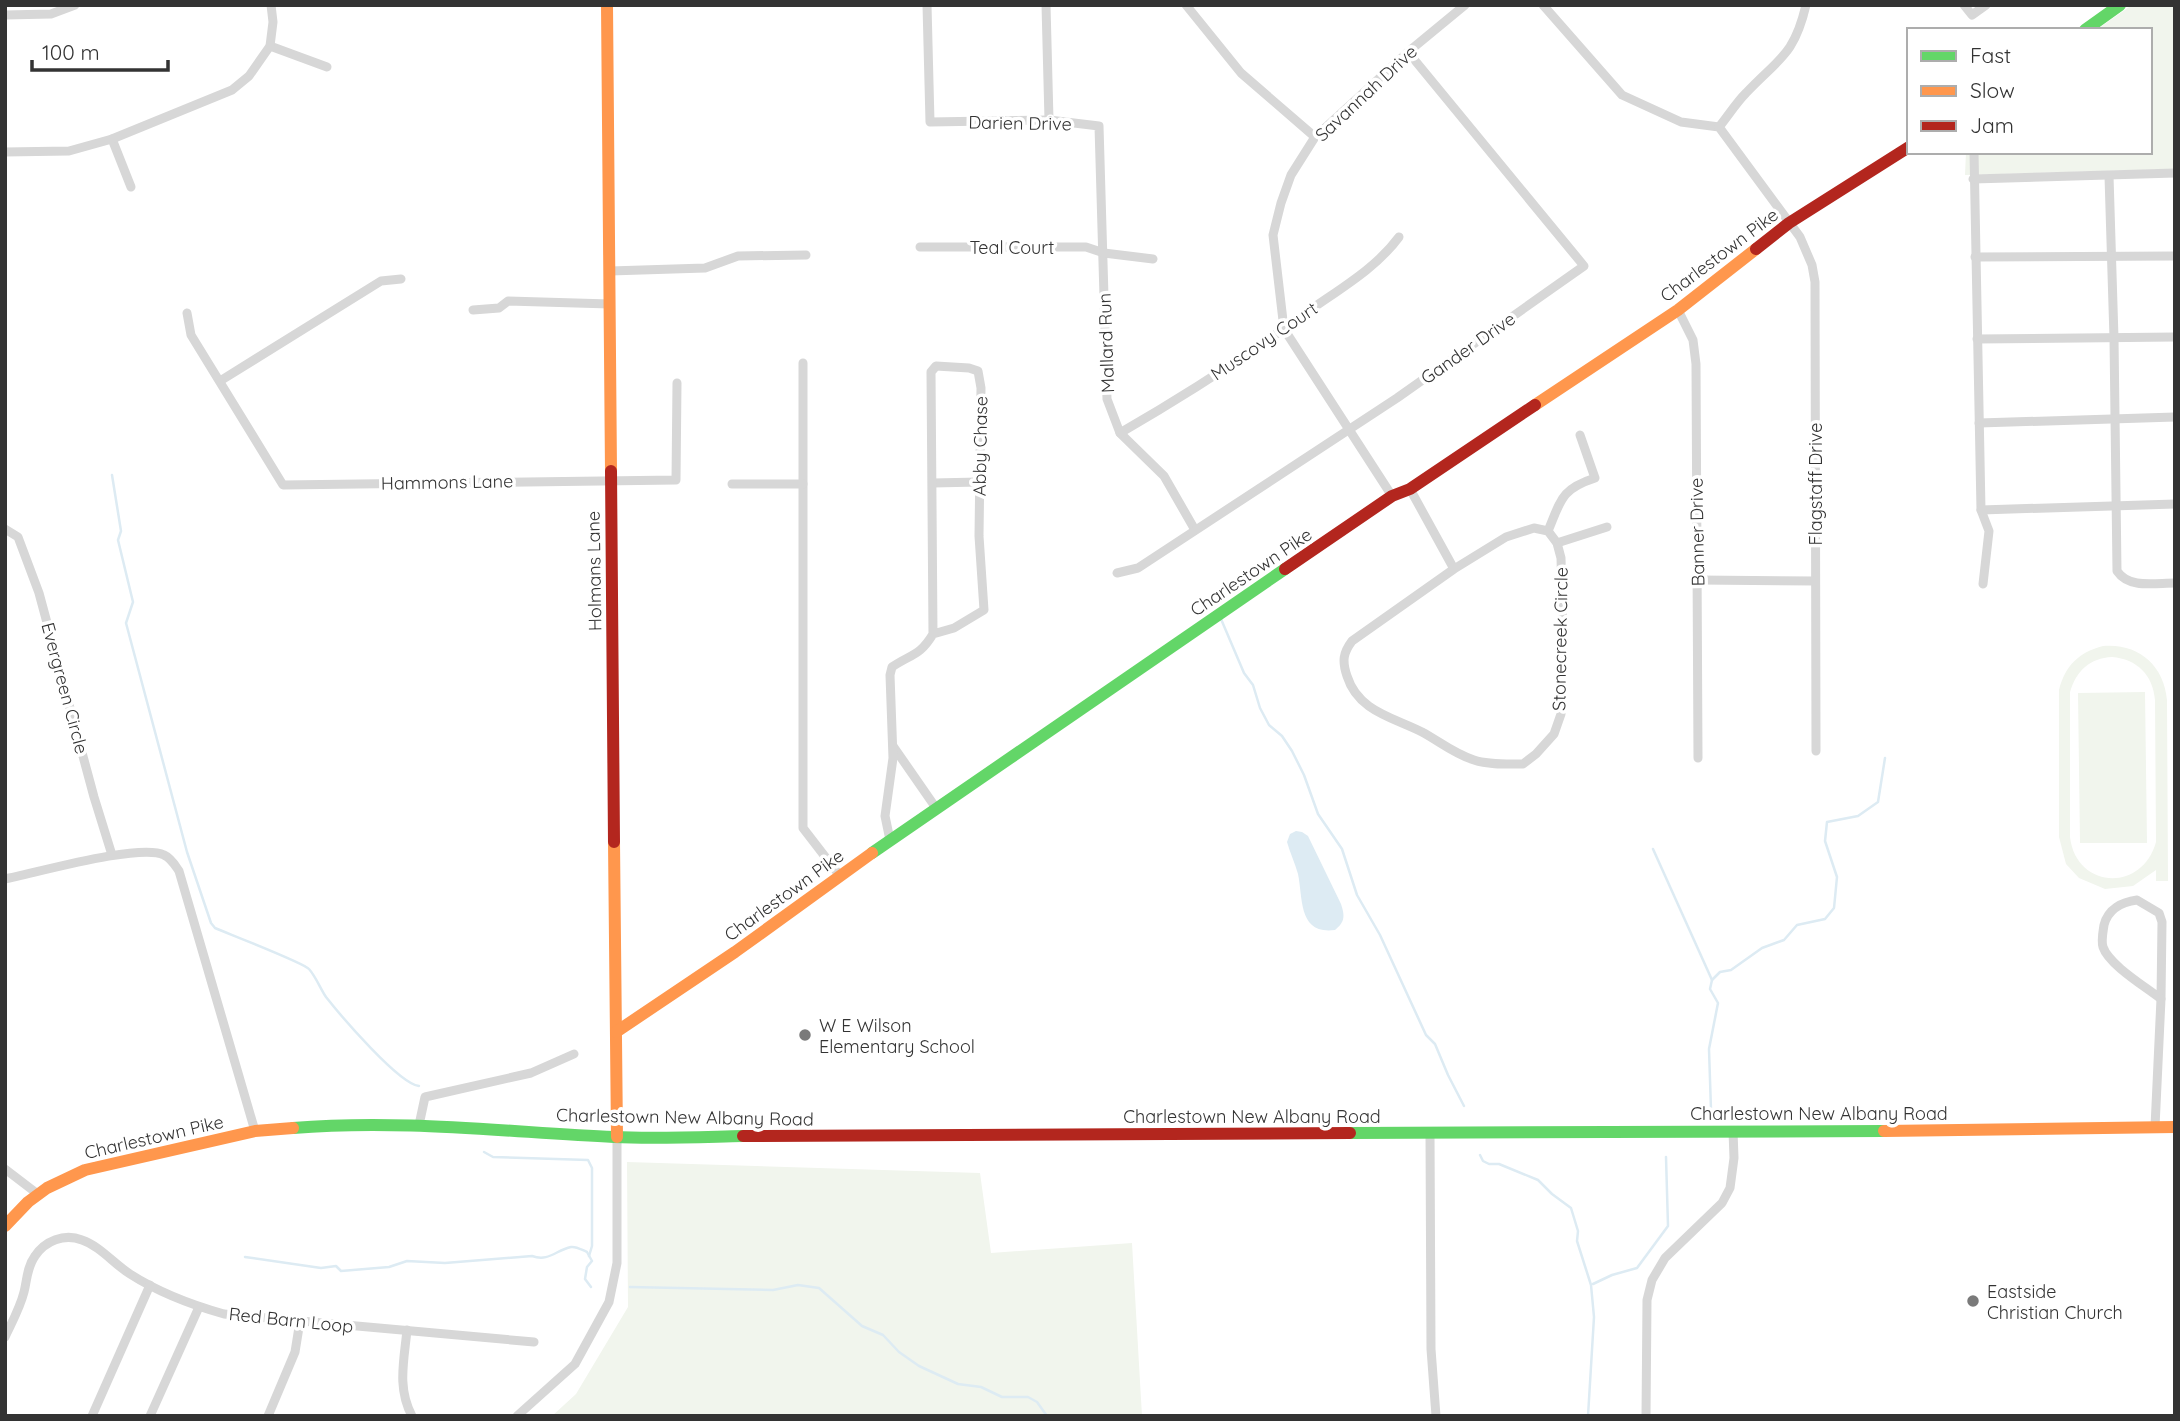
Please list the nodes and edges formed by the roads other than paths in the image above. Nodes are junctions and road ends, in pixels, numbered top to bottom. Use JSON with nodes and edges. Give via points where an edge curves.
{"nodes":[{"id":1,"x":75,"y":5,"type":"edge"},
{"id":2,"x":271,"y":5,"type":"edge"},
{"id":3,"x":607,"y":5,"type":"edge"},
{"id":4,"x":927,"y":5,"type":"edge"},
{"id":5,"x":1045,"y":5,"type":"edge"},
{"id":6,"x":1186,"y":5,"type":"edge"},
{"id":7,"x":1465,"y":5,"type":"edge"},
{"id":8,"x":1543,"y":5,"type":"edge"},
{"id":9,"x":1805,"y":5,"type":"edge"},
{"id":10,"x":1964,"y":5,"type":"edge"},
{"id":11,"x":1986,"y":5,"type":"edge"},
{"id":12,"x":2120,"y":5,"type":"edge"},
{"id":13,"x":5,"y":15,"type":"edge"},
{"id":14,"x":2088,"y":28,"type":"edge"},
{"id":15,"x":270,"y":46,"type":"junction"},
{"id":16,"x":1408,"y":52,"type":"junction"},
{"id":17,"x":327,"y":67,"type":"dead end"},
{"id":18,"x":1049,"y":120,"type":"junction"},
{"id":19,"x":1719,"y":127,"type":"junction"},
{"id":20,"x":1315,"y":137,"type":"junction"},
{"id":21,"x":112,"y":139,"type":"junction"},
{"id":22,"x":1907,"y":148,"type":"edge"},
{"id":23,"x":5,"y":152,"type":"edge"},
{"id":24,"x":1974,"y":154,"type":"edge"},
{"id":25,"x":2175,"y":173,"type":"edge"},
{"id":26,"x":2109,"y":176,"type":"junction"},
{"id":27,"x":1973,"y":179,"type":"junction"},
{"id":28,"x":131,"y":187,"type":"dead end"},
{"id":29,"x":1790,"y":223,"type":"junction"},
{"id":30,"x":1399,"y":237,"type":"dead end"},
{"id":31,"x":920,"y":247,"type":"dead end"},
{"id":32,"x":1104,"y":253,"type":"junction"},
{"id":33,"x":806,"y":255,"type":"dead end"},
{"id":34,"x":2113,"y":256,"type":"junction"},
{"id":35,"x":2175,"y":256,"type":"edge"},
{"id":36,"x":1975,"y":257,"type":"junction"},
{"id":37,"x":1153,"y":259,"type":"dead end"},
{"id":38,"x":610,"y":271,"type":"junction"},
{"id":39,"x":401,"y":279,"type":"dead end"},
{"id":40,"x":610,"y":304,"type":"junction"},
{"id":41,"x":473,"y":310,"type":"dead end"},
{"id":42,"x":1678,"y":310,"type":"junction"},
{"id":43,"x":187,"y":313,"type":"dead end"},
{"id":44,"x":1284,"y":329,"type":"junction"},
{"id":45,"x":2175,"y":337,"type":"edge"},
{"id":46,"x":2114,"y":338,"type":"junction"},
{"id":47,"x":1977,"y":339,"type":"junction"},
{"id":48,"x":803,"y":363,"type":"dead end"},
{"id":49,"x":220,"y":381,"type":"junction"},
{"id":50,"x":677,"y":383,"type":"dead end"},
{"id":51,"x":2175,"y":416,"type":"edge"},
{"id":52,"x":2115,"y":418,"type":"junction"},
{"id":53,"x":1979,"y":423,"type":"junction"},
{"id":54,"x":1349,"y":429,"type":"junction"},
{"id":55,"x":1120,"y":433,"type":"junction"},
{"id":56,"x":1580,"y":435,"type":"dead end"},
{"id":57,"x":610,"y":481,"type":"junction"},
{"id":58,"x":979,"y":482,"type":"junction"},
{"id":59,"x":933,"y":483,"type":"junction"},
{"id":60,"x":732,"y":484,"type":"dead end"},
{"id":61,"x":803,"y":484,"type":"junction"},
{"id":62,"x":1409,"y":489,"type":"junction"},
{"id":63,"x":1392,"y":496,"type":"junction"},
{"id":64,"x":2175,"y":504,"type":"edge"},
{"id":65,"x":2115,"y":506,"type":"junction"},
{"id":66,"x":1982,"y":510,"type":"junction"},
{"id":67,"x":1607,"y":527,"type":"dead end"},
{"id":68,"x":5,"y":529,"type":"edge"},
{"id":69,"x":1195,"y":530,"type":"junction"},
{"id":70,"x":1548,"y":531,"type":"junction"},
{"id":71,"x":1557,"y":543,"type":"junction"},
{"id":72,"x":1454,"y":569,"type":"junction"},
{"id":73,"x":1117,"y":573,"type":"dead end"},
{"id":74,"x":1698,"y":580,"type":"junction"},
{"id":75,"x":1815,"y":581,"type":"junction"},
{"id":76,"x":2175,"y":583,"type":"edge"},
{"id":77,"x":1983,"y":584,"type":"dead end"},
{"id":78,"x":933,"y":634,"type":"junction"},
{"id":79,"x":892,"y":745,"type":"junction"},
{"id":80,"x":1816,"y":751,"type":"dead end"},
{"id":81,"x":1698,"y":758,"type":"dead end"},
{"id":82,"x":936,"y":808,"type":"junction"},
{"id":83,"x":890,"y":840,"type":"junction"},
{"id":84,"x":113,"y":855,"type":"junction"},
{"id":85,"x":840,"y":876,"type":"junction"},
{"id":86,"x":5,"y":879,"type":"edge"},
{"id":87,"x":2161,"y":999,"type":"junction"},
{"id":88,"x":616,"y":1032,"type":"junction"},
{"id":89,"x":574,"y":1054,"type":"dead end"},
{"id":90,"x":329,"y":1125,"type":"joint"},
{"id":91,"x":419,"y":1125,"type":"junction"},
{"id":92,"x":2155,"y":1127,"type":"junction"},
{"id":93,"x":2175,"y":1127,"type":"edge"},
{"id":94,"x":255,"y":1131,"type":"junction"},
{"id":95,"x":1733,"y":1131,"type":"junction"},
{"id":96,"x":1430,"y":1133,"type":"junction"},
{"id":97,"x":617,"y":1137,"type":"junction"},
{"id":98,"x":5,"y":1170,"type":"edge"},
{"id":99,"x":39,"y":1195,"type":"junction"},
{"id":100,"x":5,"y":1226,"type":"edge"},
{"id":101,"x":150,"y":1286,"type":"junction"},
{"id":102,"x":199,"y":1307,"type":"junction"},
{"id":103,"x":300,"y":1321,"type":"junction"},
{"id":104,"x":407,"y":1331,"type":"junction"},
{"id":105,"x":5,"y":1337,"type":"edge"},
{"id":106,"x":534,"y":1342,"type":"dead end"},
{"id":107,"x":411,"y":1415,"type":"edge"},
{"id":108,"x":92,"y":1416,"type":"edge"},
{"id":109,"x":150,"y":1416,"type":"edge"},
{"id":110,"x":268,"y":1416,"type":"edge"},
{"id":111,"x":517,"y":1416,"type":"edge"},
{"id":112,"x":1436,"y":1416,"type":"edge"},
{"id":113,"x":1646,"y":1416,"type":"edge"}],
"edges":[{"from":1,"to":13,"type":"street","via":[[51,14]]},
{"from":2,"to":15,"type":"street"},
{"from":3,"to":38,"type":"main road","name":"Holmans Lane"},
{"from":4,"to":18,"type":"street","name":"Darien Drive","via":[[930,122]]},
{"from":5,"to":18,"type":"street"},
{"from":6,"to":20,"type":"street","via":[[1241,73]]},
{"from":7,"to":16,"type":"street","name":"Savannah Drive"},
{"from":8,"to":19,"type":"street","via":[[1622,95],[1681,122]]},
{"from":9,"to":19,"type":"street","via":[[1800,30],[1786,56],[1745,94]]},
{"from":10,"to":11,"type":"street","via":[[1972,15]]},
{"from":12,"to":14,"type":"main road"},
{"from":15,"to":17,"type":"street"},
{"from":15,"to":21,"type":"street","via":[[249,76],[232,90]]},
{"from":16,"to":20,"type":"street","name":"Savannah Drive"},
{"from":16,"to":54,"type":"street","name":"Gander Drive","via":[[1584,266]]},
{"from":18,"to":32,"type":"street","name":"Darien Drive","via":[[1099,126]]},
{"from":19,"to":29,"type":"street","name":"Flagstaff Drive"},
{"from":20,"to":44,"type":"street","name":"Savannah Drive","via":[[1291,175],[1273,236]]},
{"from":21,"to":23,"type":"street","via":[[69,151]]},
{"from":21,"to":28,"type":"street"},
{"from":22,"to":29,"type":"main road","name":"Charlestown Pike"},
{"from":24,"to":27,"type":"street"},
{"from":25,"to":26,"type":"street"},
{"from":26,"to":27,"type":"street"},
{"from":26,"to":34,"type":"street"},
{"from":27,"to":36,"type":"street"},
{"from":29,"to":42,"type":"main road","name":"Charlestown Pike"},
{"from":29,"to":75,"type":"street","name":"Flagstaff Drive","via":[[1807,248],[1815,282]]},
{"from":30,"to":44,"type":"street","name":"Muscovy Court","via":[[1385,256]]},
{"from":31,"to":32,"type":"street","name":"Teal Court","via":[[1086,247]]},
{"from":32,"to":37,"type":"street","name":"Teal Court"},
{"from":32,"to":55,"type":"street","name":"Mallard Run","via":[[1105,379]]},
{"from":33,"to":38,"type":"street","via":[[738,256],[705,268]]},
{"from":34,"to":35,"type":"street"},
{"from":34,"to":36,"type":"street"},
{"from":34,"to":46,"type":"street"},
{"from":36,"to":47,"type":"street"},
{"from":38,"to":40,"type":"main road","name":"Holmans Lane"},
{"from":39,"to":49,"type":"street","via":[[381,281]]},
{"from":40,"to":41,"type":"street","via":[[508,301],[499,308]]},
{"from":40,"to":57,"type":"main road","name":"Holmans Lane"},
{"from":42,"to":62,"type":"main road","name":"Charlestown Pike"},
{"from":42,"to":74,"type":"street","name":"Banner Drive","via":[[1693,340],[1696,365]]},
{"from":43,"to":49,"type":"street","via":[[191,335]]},
{"from":44,"to":54,"type":"street","name":"Savannah Drive"},
{"from":44,"to":55,"type":"street","name":"Muscovy Court"},
{"from":45,"to":46,"type":"street"},
{"from":46,"to":47,"type":"street"},
{"from":46,"to":52,"type":"street"},
{"from":47,"to":53,"type":"street"},
{"from":48,"to":61,"type":"street"},
{"from":49,"to":57,"type":"street","name":"Hammons Lane","via":[[283,485]]},
{"from":50,"to":57,"type":"street","name":"Hammons Lane","via":[[676,480]]},
{"from":51,"to":52,"type":"street"},
{"from":52,"to":53,"type":"street"},
{"from":52,"to":65,"type":"street"},
{"from":53,"to":66,"type":"street"},
{"from":54,"to":63,"type":"street","name":"Savannah Drive"},
{"from":54,"to":69,"type":"street","name":"Gander Drive"},
{"from":55,"to":69,"type":"street","name":"Mallard Run","via":[[1164,477]]},
{"from":56,"to":70,"type":"street","via":[[1595,478],[1568,491]]},
{"from":57,"to":88,"type":"main road","name":"Holmans Lane"},
{"from":58,"to":59,"type":"street"},
{"from":58,"to":59,"type":"street","name":"Abby Chase","via":[[978,371],[936,366],[931,372]]},
{"from":58,"to":78,"type":"street","name":"Abby Chase","via":[[984,610],[954,628]]},
{"from":59,"to":78,"type":"street","name":"Abby Chase"},
{"from":60,"to":61,"type":"street"},
{"from":61,"to":85,"type":"street","via":[[803,828]]},
{"from":62,"to":63,"type":"main road","name":"Charlestown Pike"},
{"from":62,"to":72,"type":"street"},
{"from":63,"to":82,"type":"main road","name":"Charlestown Pike"},
{"from":64,"to":65,"type":"street"},
{"from":65,"to":66,"type":"street"},
{"from":65,"to":76,"type":"street","via":[[2121,578],[2132,583]]},
{"from":66,"to":77,"type":"street","via":[[1989,531]]},
{"from":67,"to":71,"type":"street"},
{"from":68,"to":84,"type":"street","name":"Evergreen Circle","via":[[18,537],[39,593]]},
{"from":69,"to":73,"type":"street","name":"Gander Drive","via":[[1138,568]]},
{"from":70,"to":71,"type":"street","name":"Stonecreek Circle"},
{"from":70,"to":72,"type":"street","name":"Stonecreek Circle","via":[[1534,528],[1506,537]]},
{"from":71,"to":72,"type":"street","name":"Stonecreek Circle","via":[[1563,635],[1561,714],[1554,734],[1523,764],[1476,761],[1365,706],[1344,669],[1343,653],[1352,641]]},
{"from":74,"to":75,"type":"street"},
{"from":74,"to":81,"type":"street","name":"Banner Drive"},
{"from":75,"to":80,"type":"street","name":"Flagstaff Drive"},
{"from":78,"to":79,"type":"street","name":"Abby Chase","via":[[912,658],[892,667]]},
{"from":79,"to":82,"type":"street"},
{"from":79,"to":83,"type":"street","name":"Abby Chase","via":[[885,816]]},
{"from":82,"to":83,"type":"main road","name":"Charlestown Pike"},
{"from":83,"to":85,"type":"main road","name":"Charlestown Pike"},
{"from":84,"to":86,"type":"street"},
{"from":84,"to":94,"type":"street","via":[[164,855],[179,871]]},
{"from":85,"to":88,"type":"main road","name":"Charlestown Pike"},
{"from":87,"to":87,"type":"street","via":[[2162,922],[2149,906],[2129,901],[2106,919],[2104,950]]},
{"from":87,"to":92,"type":"street"},
{"from":88,"to":97,"type":"main road","name":"Holmans Lane"},
{"from":89,"to":91,"type":"street","via":[[531,1073],[425,1097]]},
{"from":90,"to":91,"type":"main road","name":"Charlestown New Albany Road"},
{"from":90,"to":94,"type":"main road","name":"Charlestown Pike"},
{"from":91,"to":97,"type":"main road","name":"Charlestown New Albany Road"},
{"from":92,"to":93,"type":"main road","name":"Charlestown New Albany Road"},
{"from":92,"to":95,"type":"main road","name":"Charlestown New Albany Road"},
{"from":94,"to":99,"type":"main road","name":"Charlestown Pike","via":[[85,1170]]},
{"from":95,"to":96,"type":"main road","name":"Charlestown New Albany Road"},
{"from":95,"to":113,"type":"street","via":[[1730,1188],[1722,1203],[1665,1258],[1652,1280],[1647,1300]]},
{"from":96,"to":97,"type":"main road","name":"Charlestown New Albany Road"},
{"from":96,"to":112,"type":"street","via":[[1431,1349]]},
{"from":97,"to":111,"type":"street","via":[[617,1263],[609,1302],[575,1364]]},
{"from":98,"to":99,"type":"street"},
{"from":99,"to":100,"type":"main road","name":"Charlestown Pike"},
{"from":101,"to":102,"type":"street","name":"Red Barn Loop"},
{"from":101,"to":105,"type":"street","name":"Red Barn Loop","via":[[81,1239],[53,1240],[33,1258],[22,1300]]},
{"from":101,"to":108,"type":"street"},
{"from":102,"to":103,"type":"street","name":"Red Barn Loop"},
{"from":102,"to":109,"type":"street"},
{"from":103,"to":104,"type":"street","name":"Red Barn Loop"},
{"from":103,"to":110,"type":"street","via":[[295,1352]]},
{"from":104,"to":106,"type":"street","name":"Red Barn Loop"},
{"from":104,"to":107,"type":"street","via":[[401,1384]]}]}
